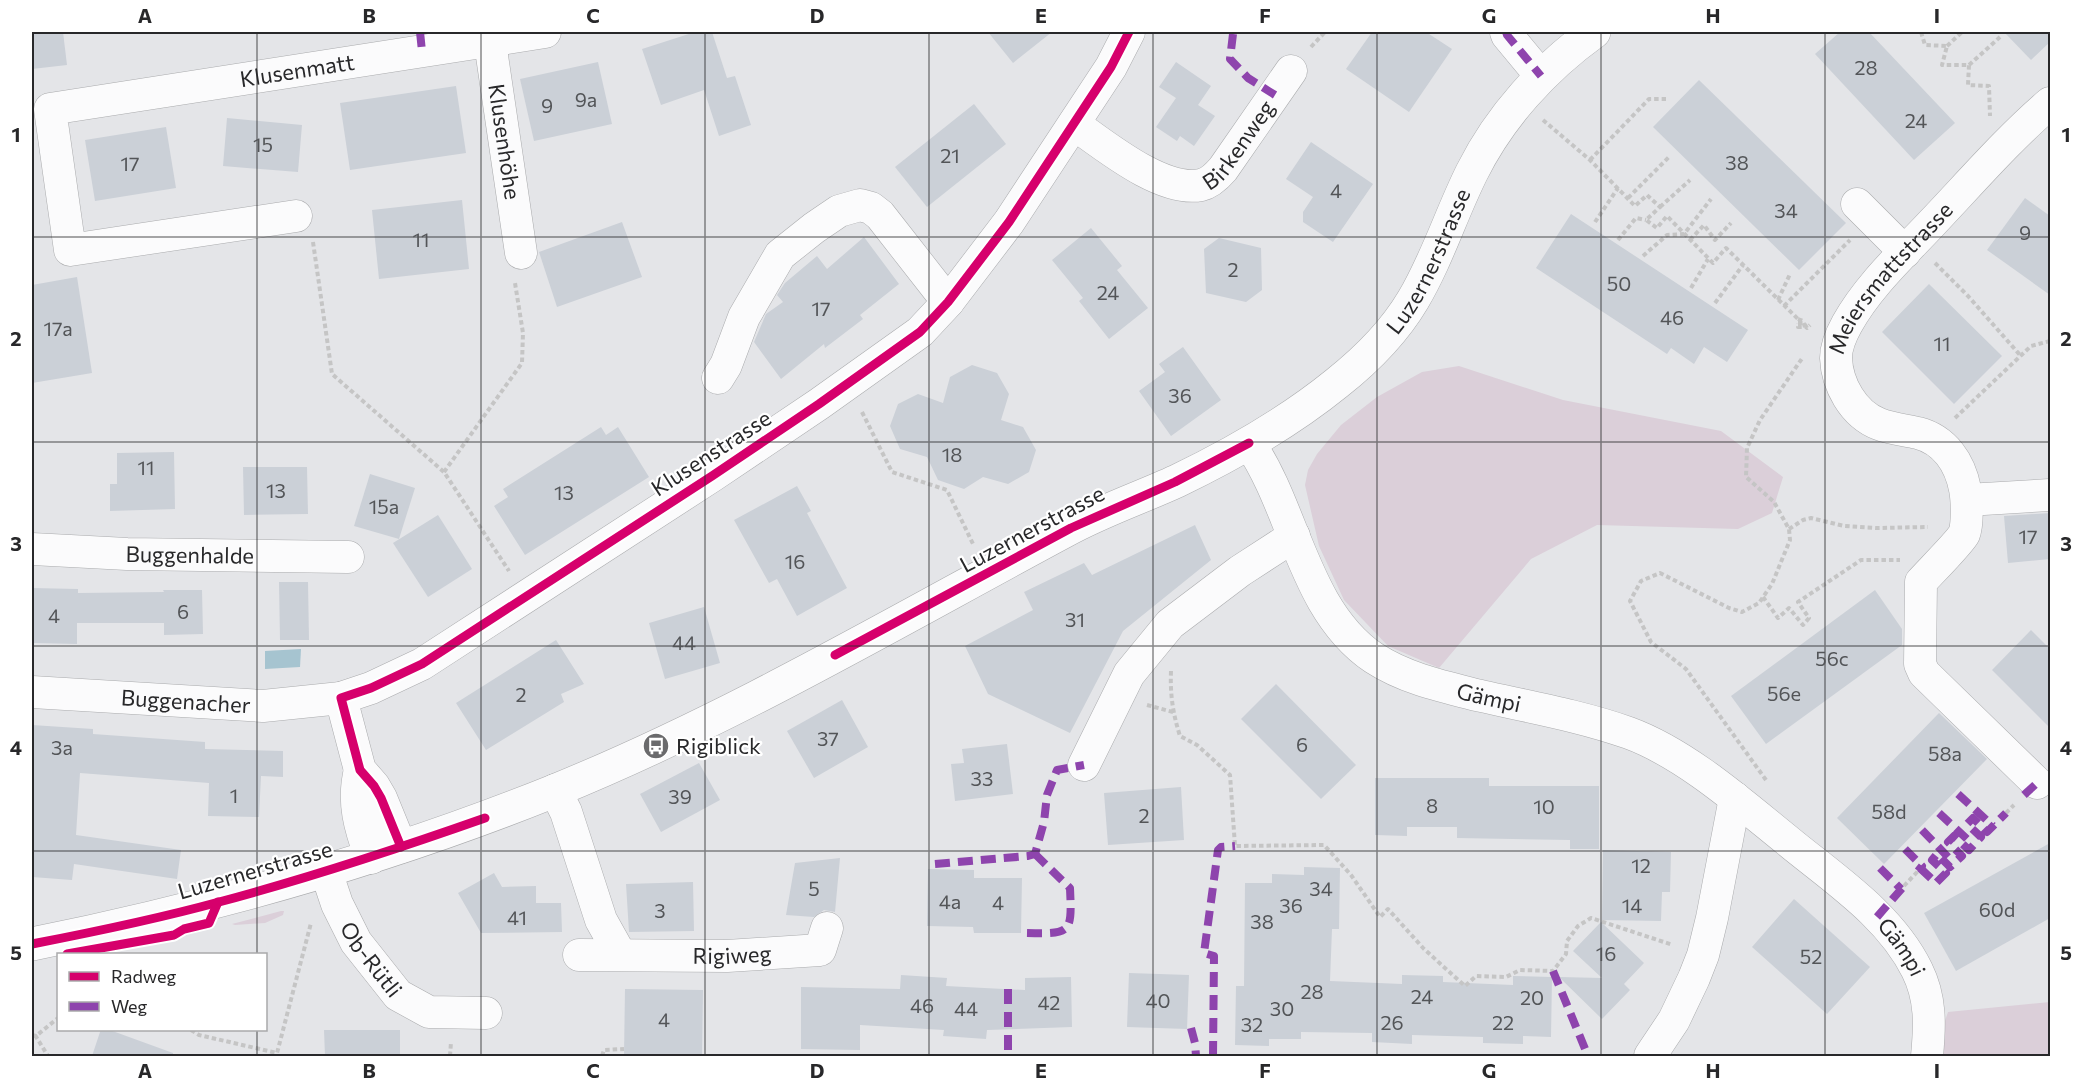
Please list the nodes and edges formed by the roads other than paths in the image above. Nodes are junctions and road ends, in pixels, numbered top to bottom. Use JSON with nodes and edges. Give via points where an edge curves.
{"nodes":[{"id":1,"x":545,"y":32,"type":"edge"},
{"id":2,"x":1129,"y":32,"type":"edge"},
{"id":3,"x":1506,"y":32,"type":"edge"},
{"id":4,"x":1594,"y":32,"type":"edge"},
{"id":5,"x":494,"y":36,"type":"edge"},
{"id":6,"x":1291,"y":71,"type":"dead end"},
{"id":7,"x":1541,"y":76,"type":"junction"},
{"id":8,"x":2050,"y":103,"type":"edge"},
{"id":9,"x":1074,"y":124,"type":"junction"},
{"id":10,"x":296,"y":216,"type":"road end"},
{"id":11,"x":1856,"y":219,"type":"road end"},
{"id":12,"x":521,"y":253,"type":"road end"},
{"id":13,"x":1918,"y":256,"type":"junction"},
{"id":14,"x":948,"y":302,"type":"junction"},
{"id":15,"x":718,"y":378,"type":"dead end"},
{"id":16,"x":1249,"y":443,"type":"junction"},
{"id":17,"x":2050,"y":495,"type":"edge"},
{"id":18,"x":1967,"y":500,"type":"junction"},
{"id":19,"x":1294,"y":536,"type":"junction"},
{"id":20,"x":32,"y":549,"type":"edge"},
{"id":21,"x":348,"y":558,"type":"dead end"},
{"id":22,"x":32,"y":692,"type":"edge"},
{"id":23,"x":341,"y":698,"type":"junction"},
{"id":24,"x":1084,"y":765,"type":"dead end"},
{"id":25,"x":2037,"y":783,"type":"dead end"},
{"id":26,"x":555,"y":790,"type":"junction"},
{"id":27,"x":1735,"y":798,"type":"junction"},
{"id":28,"x":386,"y":852,"type":"junction"},
{"id":29,"x":326,"y":871,"type":"junction"},
{"id":30,"x":826,"y":928,"type":"dead end"},
{"id":31,"x":32,"y":944,"type":"edge"},
{"id":32,"x":620,"y":954,"type":"junction"},
{"id":33,"x":579,"y":955,"type":"dead end"},
{"id":34,"x":486,"y":1013,"type":"dead end"},
{"id":35,"x":1650,"y":1056,"type":"edge"},
{"id":36,"x":1927,"y":1056,"type":"edge"}],
"edges":[{"from":1,"to":5,"type":"street","name":"Klusenmatt"},
{"from":2,"to":9,"type":"street","name":"Klusenstrasse"},
{"from":3,"to":7,"type":"street"},
{"from":4,"to":7,"type":"main road","name":"Luzernerstrasse"},
{"from":5,"to":10,"type":"street","name":"Klusenmatt","via":[[50,110],[69,250]]},
{"from":5,"to":12,"type":"street","name":"Klusenhöhe","via":[[492,56]]},
{"from":6,"to":9,"type":"street","name":"Birkenweg","via":[[1223,169],[1201,185],[1158,179]]},
{"from":7,"to":16,"type":"main road","name":"Luzernerstrasse","via":[[1486,148],[1433,262],[1393,329],[1337,383]]},
{"from":8,"to":13,"type":"street","name":"Meiersmattstrasse","via":[[2009,141]]},
{"from":9,"to":14,"type":"street","name":"Klusenstrasse","via":[[1000,236]]},
{"from":11,"to":13,"type":"street"},
{"from":13,"to":18,"type":"street","name":"Meiersmattstrasse","via":[[1872,289],[1847,324],[1836,357],[1840,378],[1858,410],[1875,423],[1920,434],[1954,458]]},
{"from":14,"to":15,"type":"street","via":[[880,215],[860,205],[839,211],[780,255],[744,317]]},
{"from":14,"to":23,"type":"street","name":"Klusenstrasse","via":[[920,332],[819,404],[526,597],[422,663]]},
{"from":16,"to":19,"type":"street","name":"Gämpi","via":[[1267,471]]},
{"from":16,"to":26,"type":"main road","name":"Luzernerstrasse","via":[[1071,528],[759,696]]},
{"from":17,"to":18,"type":"street"},
{"from":18,"to":25,"type":"street","name":"Meiersmattstrasse","via":[[1964,534],[1921,582],[1920,664],[1924,673]]},
{"from":19,"to":24,"type":"street","via":[[1171,623],[1129,674]]},
{"from":19,"to":27,"type":"street","name":"Gämpi","via":[[1327,608],[1372,657],[1423,681],[1632,734],[1658,746]]},
{"from":20,"to":21,"type":"street","name":"Buggenhalde"},
{"from":22,"to":23,"type":"street","name":"Buggenacher","via":[[263,706]]},
{"from":23,"to":28,"type":"street","via":[[360,770],[356,806],[364,839]]},
{"from":26,"to":28,"type":"main road","name":"Luzernerstrasse"},
{"from":26,"to":32,"type":"street","via":[[566,812],[601,920]]},
{"from":27,"to":35,"type":"street","via":[[1702,955],[1674,1020]]},
{"from":27,"to":36,"type":"street","name":"Gämpi","via":[[1855,895],[1904,948],[1925,988],[1930,1011]]},
{"from":28,"to":29,"type":"main road","name":"Luzernerstrasse"},
{"from":29,"to":31,"type":"main road","name":"Luzernerstrasse","via":[[218,902]]},
{"from":29,"to":34,"type":"street","name":"Ob-Rütli","via":[[356,942],[398,995],[429,1012]]},
{"from":30,"to":32,"type":"street","name":"Rigiweg","via":[[820,950],[727,957]]},
{"from":32,"to":33,"type":"street","name":"Rigiweg"}]}
